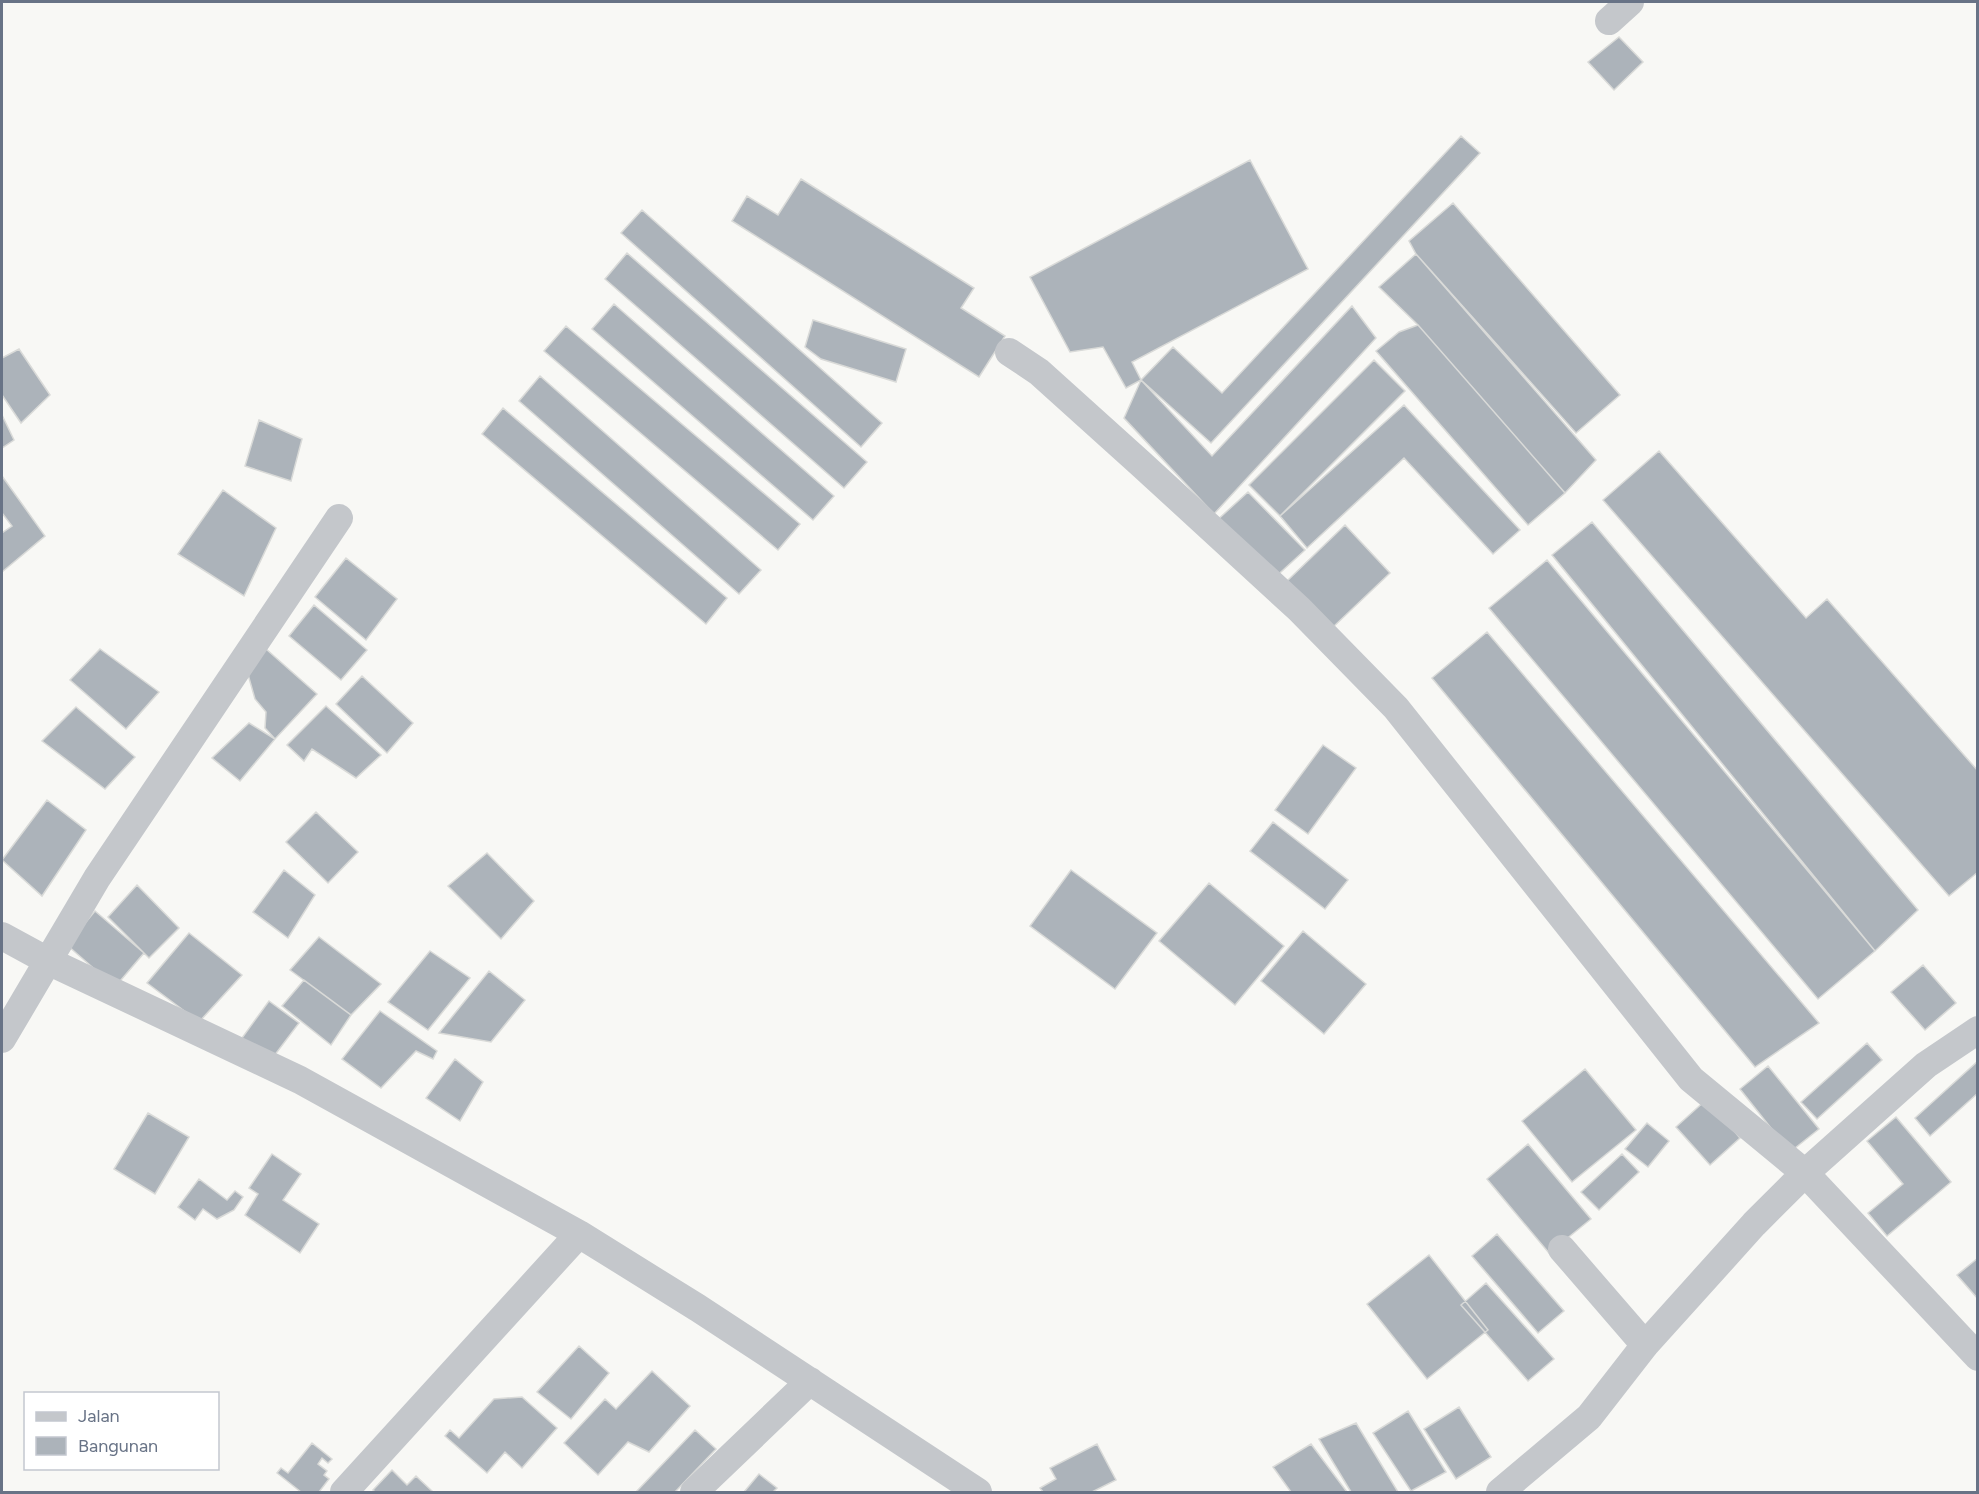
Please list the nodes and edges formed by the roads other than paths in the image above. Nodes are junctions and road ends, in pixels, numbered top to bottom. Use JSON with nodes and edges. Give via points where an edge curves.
{"nodes":[{"id":1,"x":1009,"y":352,"type":"dead end"},
{"id":2,"x":339,"y":518,"type":"dead end"},
{"id":3,"x":2,"y":936,"type":"edge"},
{"id":4,"x":48,"y":961,"type":"junction"},
{"id":5,"x":1977,"y":1030,"type":"edge"},
{"id":6,"x":2,"y":1039,"type":"edge"},
{"id":7,"x":1805,"y":1173,"type":"junction"},
{"id":8,"x":579,"y":1234,"type":"junction"},
{"id":9,"x":1562,"y":1249,"type":"dead end"},
{"id":10,"x":1645,"y":1346,"type":"junction"},
{"id":11,"x":1977,"y":1358,"type":"edge"},
{"id":12,"x":810,"y":1381,"type":"junction"},
{"id":13,"x":344,"y":1492,"type":"edge"},
{"id":14,"x":694,"y":1492,"type":"edge"},
{"id":15,"x":978,"y":1492,"type":"edge"},
{"id":16,"x":1500,"y":1492,"type":"edge"}],
"edges":[{"from":1,"to":7,"type":"street","via":[[1039,372],[1299,609],[1396,708],[1691,1079]]},
{"from":2,"to":4,"type":"street","via":[[97,878]]},
{"from":3,"to":4,"type":"street"},
{"from":4,"to":6,"type":"street"},
{"from":4,"to":8,"type":"street","via":[[300,1080]]},
{"from":5,"to":7,"type":"street","via":[[1926,1065]]},
{"from":7,"to":10,"type":"street"},
{"from":7,"to":11,"type":"street"},
{"from":8,"to":12,"type":"street"},
{"from":8,"to":13,"type":"street"},
{"from":9,"to":10,"type":"street"},
{"from":10,"to":16,"type":"street","via":[[1589,1417]]},
{"from":12,"to":14,"type":"street"},
{"from":12,"to":15,"type":"street"}]}
